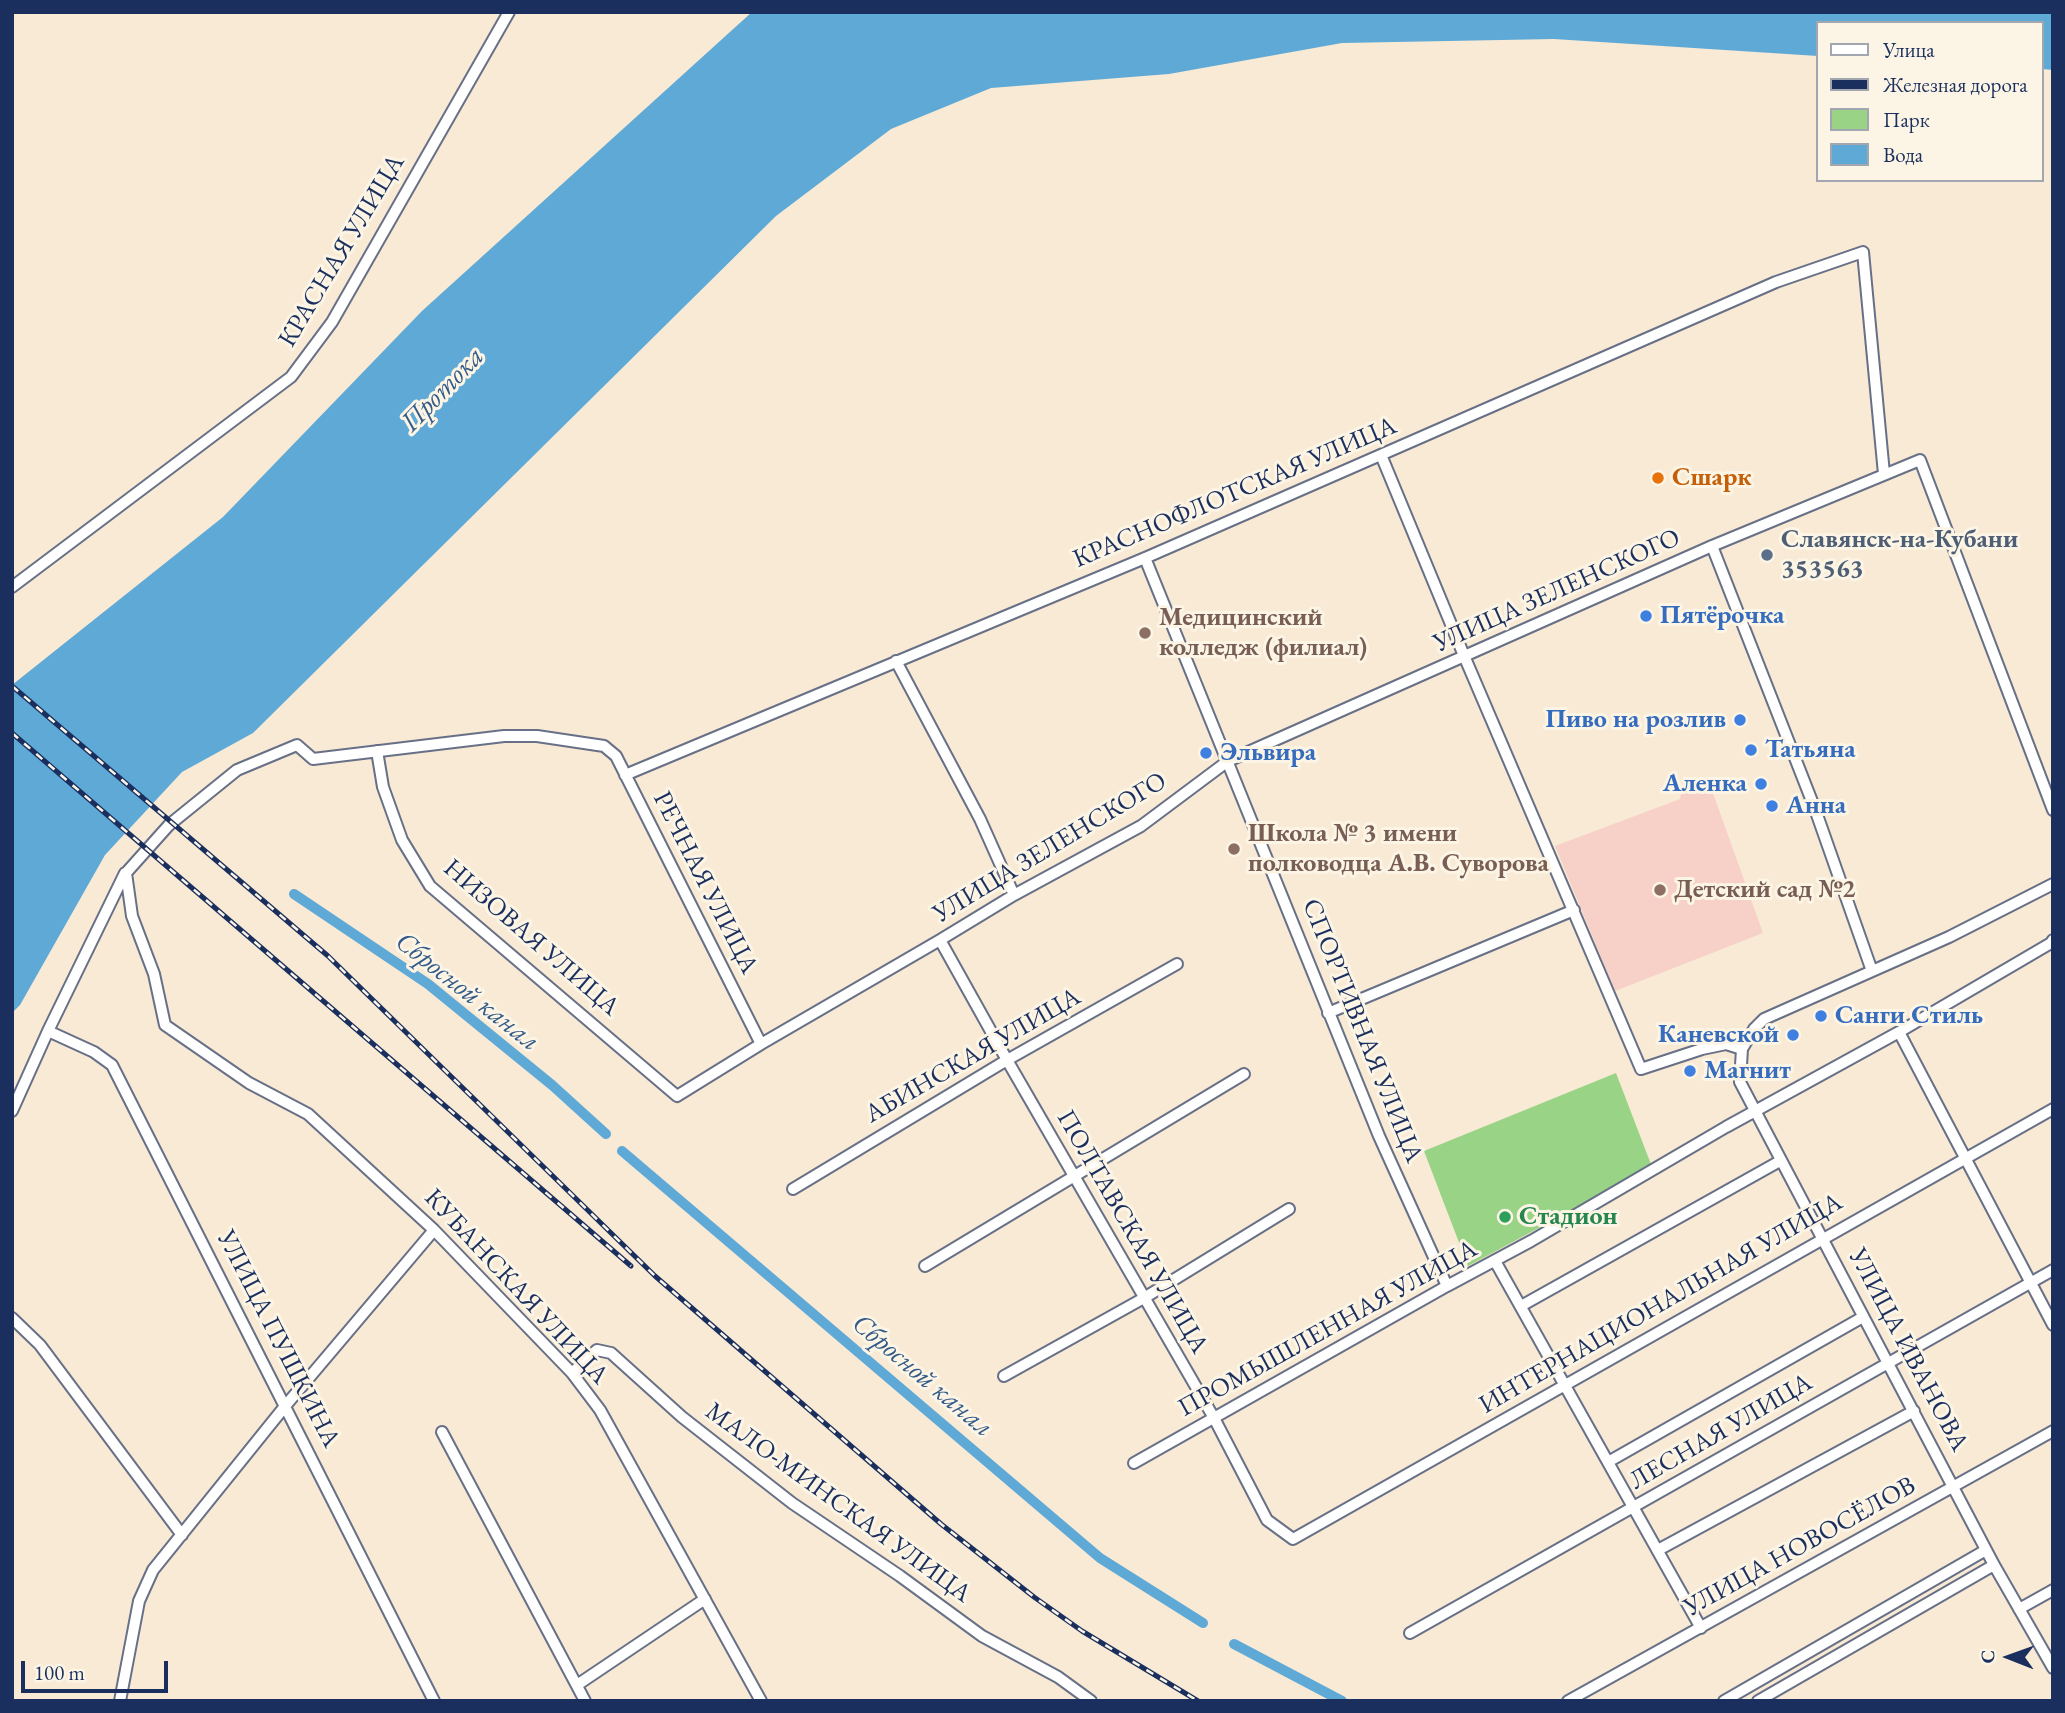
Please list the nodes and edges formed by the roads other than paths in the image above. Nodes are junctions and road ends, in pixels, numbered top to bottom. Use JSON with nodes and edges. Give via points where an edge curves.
{"nodes":[{"id":1,"x":509,"y":12,"type":"edge"},
{"id":2,"x":1381,"y":455,"type":"junction"},
{"id":3,"x":1884,"y":474,"type":"junction"},
{"id":4,"x":1712,"y":546,"type":"junction"},
{"id":5,"x":1144,"y":558,"type":"junction"},
{"id":6,"x":12,"y":587,"type":"edge"},
{"id":7,"x":1465,"y":658,"type":"junction"},
{"id":8,"x":896,"y":662,"type":"junction"},
{"id":9,"x":377,"y":751,"type":"junction"},
{"id":10,"x":1228,"y":761,"type":"junction"},
{"id":11,"x":625,"y":775,"type":"junction"},
{"id":12,"x":2053,"y":810,"type":"edge"},
{"id":13,"x":126,"y":873,"type":"junction"},
{"id":14,"x":2053,"y":884,"type":"edge"},
{"id":15,"x":1014,"y":895,"type":"junction"},
{"id":16,"x":1574,"y":909,"type":"junction"},
{"id":17,"x":940,"y":940,"type":"junction"},
{"id":18,"x":2053,"y":940,"type":"edge"},
{"id":19,"x":1177,"y":964,"type":"dead end"},
{"id":20,"x":1872,"y":971,"type":"junction"},
{"id":21,"x":1328,"y":1013,"type":"junction"},
{"id":22,"x":48,"y":1031,"type":"junction"},
{"id":23,"x":1899,"y":1032,"type":"junction"},
{"id":24,"x":761,"y":1044,"type":"junction"},
{"id":25,"x":1742,"y":1049,"type":"junction"},
{"id":26,"x":1007,"y":1060,"type":"junction"},
{"id":27,"x":1244,"y":1074,"type":"dead end"},
{"id":28,"x":677,"y":1096,"type":"joint"},
{"id":29,"x":2053,"y":1109,"type":"edge"},
{"id":30,"x":12,"y":1111,"type":"edge"},
{"id":31,"x":1754,"y":1111,"type":"junction"},
{"id":32,"x":1964,"y":1159,"type":"junction"},
{"id":33,"x":1780,"y":1161,"type":"junction"},
{"id":34,"x":1073,"y":1176,"type":"junction"},
{"id":35,"x":793,"y":1189,"type":"dead end"},
{"id":36,"x":1289,"y":1209,"type":"dead end"},
{"id":37,"x":434,"y":1230,"type":"junction"},
{"id":38,"x":1823,"y":1238,"type":"junction"},
{"id":39,"x":1495,"y":1261,"type":"junction"},
{"id":40,"x":925,"y":1266,"type":"dead end"},
{"id":41,"x":2053,"y":1269,"type":"edge"},
{"id":42,"x":2030,"y":1282,"type":"junction"},
{"id":43,"x":1447,"y":1286,"type":"junction"},
{"id":44,"x":1144,"y":1298,"type":"junction"},
{"id":45,"x":1521,"y":1306,"type":"junction"},
{"id":46,"x":1864,"y":1317,"type":"junction"},
{"id":47,"x":12,"y":1318,"type":"edge"},
{"id":48,"x":2053,"y":1325,"type":"edge"},
{"id":49,"x":1888,"y":1362,"type":"junction"},
{"id":50,"x":572,"y":1373,"type":"junction"},
{"id":51,"x":1004,"y":1376,"type":"dead end"},
{"id":52,"x":1565,"y":1384,"type":"junction"},
{"id":53,"x":286,"y":1405,"type":"junction"},
{"id":54,"x":1914,"y":1411,"type":"junction"},
{"id":55,"x":1214,"y":1418,"type":"junction"},
{"id":56,"x":2053,"y":1431,"type":"edge"},
{"id":57,"x":442,"y":1432,"type":"dead end"},
{"id":58,"x":1608,"y":1462,"type":"junction"},
{"id":59,"x":1134,"y":1464,"type":"dead end"},
{"id":60,"x":1955,"y":1487,"type":"junction"},
{"id":61,"x":1634,"y":1508,"type":"junction"},
{"id":62,"x":182,"y":1535,"type":"junction"},
{"id":63,"x":1293,"y":1539,"type":"joint"},
{"id":64,"x":1658,"y":1550,"type":"junction"},
{"id":65,"x":1986,"y":1550,"type":"junction"},
{"id":66,"x":1994,"y":1565,"type":"junction"},
{"id":67,"x":2053,"y":1590,"type":"edge"},
{"id":68,"x":705,"y":1599,"type":"junction"},
{"id":69,"x":2019,"y":1609,"type":"junction"},
{"id":70,"x":1701,"y":1628,"type":"junction"},
{"id":71,"x":1410,"y":1633,"type":"dead end"},
{"id":72,"x":2053,"y":1668,"type":"edge"},
{"id":73,"x":577,"y":1685,"type":"junction"},
{"id":74,"x":120,"y":1701,"type":"edge"},
{"id":75,"x":434,"y":1701,"type":"edge"},
{"id":76,"x":585,"y":1701,"type":"edge"},
{"id":77,"x":761,"y":1701,"type":"edge"},
{"id":78,"x":1091,"y":1701,"type":"edge"},
{"id":79,"x":1567,"y":1701,"type":"edge"},
{"id":80,"x":1724,"y":1701,"type":"edge"},
{"id":81,"x":1758,"y":1701,"type":"edge"}],
"edges":[{"from":1,"to":6,"type":"street","name":"КРАСНАЯ УЛИЦА","via":[[332,322],[291,377]]},
{"from":2,"to":3,"type":"street","name":"КРАСНОФЛОТСКАЯ УЛИЦА","via":[[1776,282],[1863,252]]},
{"from":2,"to":5,"type":"street","name":"КРАСНОФЛОТСКАЯ УЛИЦА"},
{"from":2,"to":7,"type":"street"},
{"from":3,"to":4,"type":"street","name":"УЛИЦА ЗЕЛЕНСКОГО"},
{"from":3,"to":12,"type":"street","name":"УЛИЦА ЗЕЛЕНСКОГО","via":[[1920,460]]},
{"from":4,"to":7,"type":"street","name":"УЛИЦА ЗЕЛЕНСКОГО"},
{"from":4,"to":20,"type":"street","via":[[1815,809]]},
{"from":5,"to":8,"type":"street","name":"КРАСНОФЛОТСКАЯ УЛИЦА"},
{"from":5,"to":10,"type":"street","name":"СПОРТИВНАЯ УЛИЦА"},
{"from":7,"to":10,"type":"street","name":"УЛИЦА ЗЕЛЕНСКОГО"},
{"from":7,"to":16,"type":"street"},
{"from":8,"to":11,"type":"street","name":"КРАСНОФЛОТСКАЯ УЛИЦА"},
{"from":8,"to":15,"type":"street","via":[[980,819]]},
{"from":9,"to":11,"type":"street","name":"РЕЧНАЯ УЛИЦА","via":[[526,736],[604,746],[616,756]]},
{"from":9,"to":13,"type":"street","via":[[313,759],[297,745],[237,770],[169,825]]},
{"from":9,"to":28,"type":"street","name":"НИЗОВАЯ УЛИЦА","via":[[383,787],[402,840],[430,886]]},
{"from":10,"to":15,"type":"street","name":"УЛИЦА ЗЕЛЕНСКОГО","via":[[1141,826]]},
{"from":10,"to":21,"type":"street","name":"СПОРТИВНАЯ УЛИЦА"},
{"from":11,"to":24,"type":"street","name":"РЕЧНАЯ УЛИЦА"},
{"from":13,"to":22,"type":"street"},
{"from":13,"to":37,"type":"street","name":"КУБАНСКАЯ УЛИЦА","via":[[132,916],[154,974],[165,1025],[250,1083],[308,1114]]},
{"from":14,"to":20,"type":"street"},
{"from":15,"to":17,"type":"street","name":"УЛИЦА ЗЕЛЕНСКОГО"},
{"from":16,"to":21,"type":"street"},
{"from":16,"to":25,"type":"street","via":[[1641,1069],[1726,1044]]},
{"from":17,"to":24,"type":"street","name":"УЛИЦА ЗЕЛЕНСКОГО"},
{"from":17,"to":26,"type":"street","name":"ПОЛТАВСКАЯ УЛИЦА"},
{"from":18,"to":23,"type":"street","name":"ПРОМЫШЛЕННАЯ УЛИЦА"},
{"from":19,"to":26,"type":"street","name":"АБИНСКАЯ УЛИЦА"},
{"from":20,"to":25,"type":"street","via":[[1764,1019]]},
{"from":21,"to":43,"type":"street","name":"СПОРТИВНАЯ УЛИЦА"},
{"from":22,"to":30,"type":"street"},
{"from":22,"to":53,"type":"street","name":"УЛИЦА ПУШКИНА","via":[[112,1065]]},
{"from":23,"to":31,"type":"street","name":"ПРОМЫШЛЕННАЯ УЛИЦА"},
{"from":23,"to":32,"type":"street"},
{"from":24,"to":28,"type":"street","name":"УЛИЦА ЗЕЛЕНСКОГО"},
{"from":25,"to":31,"type":"street","name":"УЛИЦА ИВАНОВА","via":[[1740,1082]]},
{"from":26,"to":34,"type":"street","name":"ПОЛТАВСКАЯ УЛИЦА"},
{"from":26,"to":35,"type":"street","name":"АБИНСКАЯ УЛИЦА"},
{"from":27,"to":34,"type":"street"},
{"from":29,"to":32,"type":"street","name":"ИНТЕРНАЦИОНАЛЬНАЯ УЛИЦА"},
{"from":31,"to":33,"type":"street","name":"УЛИЦА ИВАНОВА"},
{"from":31,"to":39,"type":"street","name":"ПРОМЫШЛЕННАЯ УЛИЦА"},
{"from":32,"to":38,"type":"street","name":"ИНТЕРНАЦИОНАЛЬНАЯ УЛИЦА"},
{"from":32,"to":42,"type":"street"},
{"from":33,"to":38,"type":"street","name":"УЛИЦА ИВАНОВА"},
{"from":33,"to":45,"type":"street"},
{"from":34,"to":40,"type":"street"},
{"from":34,"to":44,"type":"street","name":"ПОЛТАВСКАЯ УЛИЦА"},
{"from":36,"to":44,"type":"street"},
{"from":37,"to":50,"type":"street","name":"КУБАНСКАЯ УЛИЦА"},
{"from":37,"to":53,"type":"street"},
{"from":38,"to":46,"type":"street","name":"УЛИЦА ИВАНОВА"},
{"from":38,"to":52,"type":"street","name":"ИНТЕРНАЦИОНАЛЬНАЯ УЛИЦА"},
{"from":39,"to":43,"type":"street","name":"ПРОМЫШЛЕННАЯ УЛИЦА"},
{"from":39,"to":45,"type":"street"},
{"from":41,"to":42,"type":"street","name":"ЛЕСНАЯ УЛИЦА"},
{"from":42,"to":48,"type":"street"},
{"from":42,"to":49,"type":"street","name":"ЛЕСНАЯ УЛИЦА"},
{"from":43,"to":55,"type":"street","name":"ПРОМЫШЛЕННАЯ УЛИЦА"},
{"from":44,"to":51,"type":"street"},
{"from":44,"to":55,"type":"street","name":"ПОЛТАВСКАЯ УЛИЦА"},
{"from":45,"to":52,"type":"street"},
{"from":46,"to":49,"type":"street","name":"УЛИЦА ИВАНОВА"},
{"from":46,"to":58,"type":"street"},
{"from":47,"to":62,"type":"street","via":[[40,1345]]},
{"from":49,"to":54,"type":"street","name":"УЛИЦА ИВАНОВА"},
{"from":49,"to":61,"type":"street","name":"ЛЕСНАЯ УЛИЦА"},
{"from":50,"to":68,"type":"street","name":"КУБАНСКАЯ УЛИЦА","via":[[600,1410]]},
{"from":50,"to":78,"type":"street","name":"МАЛО-МИНСКАЯ УЛИЦА","via":[[597,1350],[611,1353],[682,1418],[792,1503],[982,1636],[1058,1677]]},
{"from":52,"to":58,"type":"street"},
{"from":52,"to":63,"type":"street","name":"ИНТЕРНАЦИОНАЛЬНАЯ УЛИЦА"},
{"from":53,"to":62,"type":"street"},
{"from":53,"to":75,"type":"street","name":"УЛИЦА ПУШКИНА"},
{"from":54,"to":60,"type":"street","name":"УЛИЦА ИВАНОВА"},
{"from":54,"to":64,"type":"street"},
{"from":55,"to":59,"type":"street","name":"ПРОМЫШЛЕННАЯ УЛИЦА"},
{"from":55,"to":63,"type":"street","name":"ПОЛТАВСКАЯ УЛИЦА","via":[[1267,1520]]},
{"from":56,"to":60,"type":"street","name":"УЛИЦА НОВОСЁЛОВ"},
{"from":57,"to":73,"type":"street"},
{"from":58,"to":61,"type":"street"},
{"from":60,"to":65,"type":"street","name":"УЛИЦА ИВАНОВА"},
{"from":60,"to":70,"type":"street","name":"УЛИЦА НОВОСЁЛОВ"},
{"from":61,"to":64,"type":"street"},
{"from":61,"to":71,"type":"street","name":"ЛЕСНАЯ УЛИЦА"},
{"from":62,"to":74,"type":"street","via":[[153,1570],[139,1601]]},
{"from":64,"to":70,"type":"street"},
{"from":65,"to":66,"type":"street","name":"УЛИЦА ИВАНОВА"},
{"from":65,"to":80,"type":"street"},
{"from":66,"to":69,"type":"street","name":"УЛИЦА ИВАНОВА"},
{"from":66,"to":81,"type":"street"},
{"from":67,"to":69,"type":"street"},
{"from":68,"to":73,"type":"street"},
{"from":68,"to":77,"type":"street","name":"КУБАНСКАЯ УЛИЦА"},
{"from":69,"to":72,"type":"street","name":"УЛИЦА ИВАНОВА"},
{"from":70,"to":79,"type":"street","name":"УЛИЦА НОВОСЁЛОВ"},
{"from":73,"to":76,"type":"street"}]}
